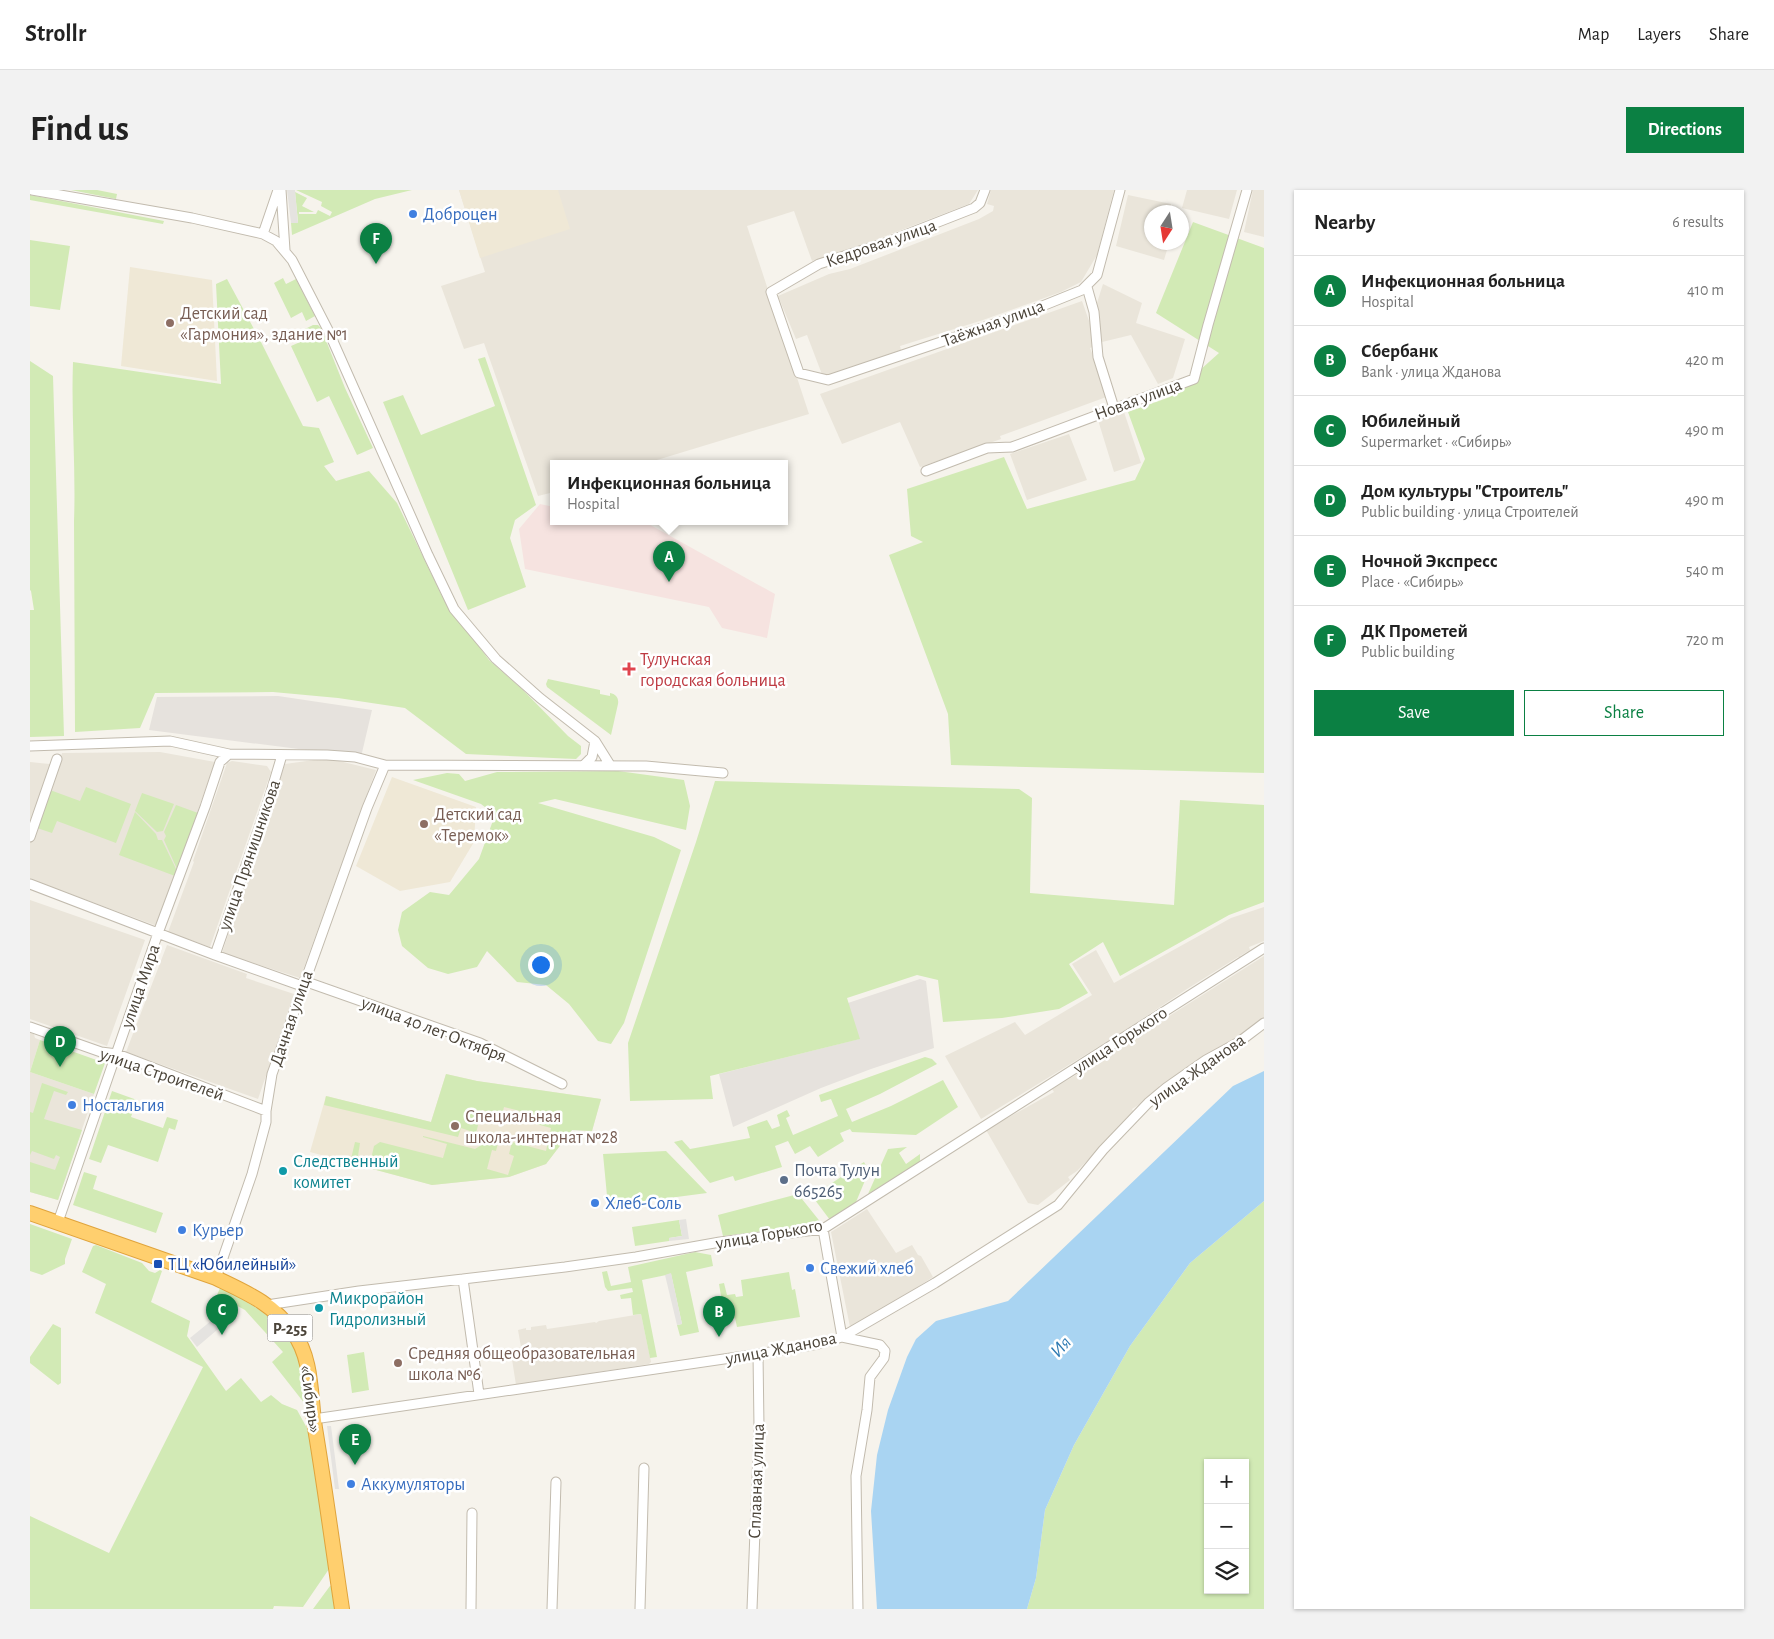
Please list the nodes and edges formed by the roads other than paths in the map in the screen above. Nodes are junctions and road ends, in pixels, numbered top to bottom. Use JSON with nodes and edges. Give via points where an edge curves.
{"nodes":[{"id":1,"x":32,"y":190,"type":"edge"},
{"id":2,"x":279,"y":190,"type":"edge"},
{"id":3,"x":985,"y":190,"type":"edge"},
{"id":4,"x":1120,"y":190,"type":"edge"},
{"id":5,"x":1247,"y":190,"type":"edge"},
{"id":6,"x":263,"y":234,"type":"junction"},
{"id":7,"x":285,"y":250,"type":"junction"},
{"id":8,"x":1087,"y":287,"type":"junction"},
{"id":9,"x":799,"y":373,"type":"joint"},
{"id":10,"x":1114,"y":408,"type":"junction"},
{"id":11,"x":926,"y":471,"type":"dead end"},
{"id":12,"x":595,"y":741,"type":"junction"},
{"id":13,"x":30,"y":746,"type":"edge"},
{"id":14,"x":229,"y":754,"type":"junction"},
{"id":15,"x":282,"y":755,"type":"junction"},
{"id":16,"x":57,"y":759,"type":"dead end"},
{"id":17,"x":385,"y":764,"type":"junction"},
{"id":18,"x":584,"y":765,"type":"junction"},
{"id":19,"x":610,"y":765,"type":"junction"},
{"id":20,"x":723,"y":773,"type":"dead end"},
{"id":21,"x":30,"y":837,"type":"edge"},
{"id":22,"x":30,"y":884,"type":"edge"},
{"id":23,"x":158,"y":933,"type":"junction"},
{"id":24,"x":1264,"y":948,"type":"edge"},
{"id":25,"x":214,"y":955,"type":"junction"},
{"id":26,"x":303,"y":983,"type":"junction"},
{"id":27,"x":1264,"y":1023,"type":"edge"},
{"id":28,"x":30,"y":1027,"type":"edge"},
{"id":29,"x":117,"y":1054,"type":"junction"},
{"id":30,"x":562,"y":1084,"type":"dead end"},
{"id":31,"x":266,"y":1111,"type":"junction"},
{"id":32,"x":30,"y":1213,"type":"edge"},
{"id":33,"x":58,"y":1222,"type":"junction"},
{"id":34,"x":823,"y":1229,"type":"junction"},
{"id":35,"x":216,"y":1278,"type":"junction"},
{"id":36,"x":463,"y":1279,"type":"junction"},
{"id":37,"x":267,"y":1304,"type":"junction"},
{"id":38,"x":842,"y":1337,"type":"junction"},
{"id":39,"x":758,"y":1354,"type":"junction"},
{"id":40,"x":479,"y":1394,"type":"junction"},
{"id":41,"x":314,"y":1419,"type":"junction"},
{"id":42,"x":644,"y":1468,"type":"dead end"},
{"id":43,"x":556,"y":1482,"type":"dead end"},
{"id":44,"x":472,"y":1513,"type":"dead end"},
{"id":45,"x":342,"y":1609,"type":"edge"},
{"id":46,"x":471,"y":1609,"type":"edge"},
{"id":47,"x":552,"y":1609,"type":"edge"},
{"id":48,"x":640,"y":1609,"type":"edge"},
{"id":49,"x":752,"y":1609,"type":"edge"},
{"id":50,"x":858,"y":1609,"type":"edge"}],
"edges":[{"from":1,"to":6,"type":"street"},
{"from":2,"to":6,"type":"street"},
{"from":2,"to":7,"type":"street"},
{"from":3,"to":9,"type":"street","name":"Кедровая улица","via":[[980,203],[974,208],[882,244],[819,264],[771,292]]},
{"from":4,"to":8,"type":"street","via":[[1097,275]]},
{"from":5,"to":10,"type":"street","name":"Новая улица","via":[[1194,379]]},
{"from":6,"to":7,"type":"street"},
{"from":7,"to":12,"type":"street","via":[[328,330],[454,609],[496,659]]},
{"from":8,"to":9,"type":"street","name":"Таёжная улица","via":[[1015,317],[828,380]]},
{"from":8,"to":10,"type":"street","via":[[1094,312],[1098,357]]},
{"from":10,"to":11,"type":"street","name":"Новая улица","via":[[1012,447],[987,448]]},
{"from":12,"to":18,"type":"street","via":[[592,757]]},
{"from":12,"to":19,"type":"street"},
{"from":13,"to":14,"type":"street","via":[[170,742]]},
{"from":14,"to":15,"type":"street"},
{"from":14,"to":23,"type":"street","name":"улица Мира","via":[[220,762]]},
{"from":15,"to":17,"type":"street","via":[[355,757]]},
{"from":15,"to":25,"type":"street","name":"улица Прянишникова"},
{"from":16,"to":21,"type":"street"},
{"from":17,"to":18,"type":"street"},
{"from":17,"to":26,"type":"street","name":"Дачная улица"},
{"from":18,"to":19,"type":"street"},
{"from":19,"to":20,"type":"street"},
{"from":22,"to":23,"type":"street","name":"улица 40 лет Октября"},
{"from":23,"to":25,"type":"street","name":"улица 40 лет Октября"},
{"from":23,"to":29,"type":"street","name":"улица Мира"},
{"from":24,"to":34,"type":"street","name":"улица Горького"},
{"from":25,"to":26,"type":"street","name":"улица 40 лет Октября"},
{"from":26,"to":30,"type":"street","name":"улица 40 лет Октября","via":[[480,1043]]},
{"from":26,"to":31,"type":"street","name":"Дачная улица","via":[[272,1074]]},
{"from":27,"to":38,"type":"street","name":"улица Жданова","via":[[1166,1088],[1103,1150],[1058,1205]]},
{"from":28,"to":29,"type":"street","name":"улица Строителей","via":[[102,1052]]},
{"from":29,"to":31,"type":"street","name":"улица Строителей"},
{"from":29,"to":33,"type":"street","name":"улица Мира"},
{"from":31,"to":35,"type":"street","name":"Дачная улица","via":[[252,1174]]},
{"from":32,"to":33,"type":"highway","name":"«Сибирь»","number":"Р-255"},
{"from":33,"to":35,"type":"highway","name":"«Сибирь»","number":"Р-255"},
{"from":34,"to":36,"type":"street","name":"улица Горького","via":[[720,1242],[565,1268]]},
{"from":34,"to":38,"type":"street"},
{"from":35,"to":37,"type":"highway","name":"«Сибирь»","number":"Р-255"},
{"from":36,"to":37,"type":"street","name":"улица Горького"},
{"from":36,"to":40,"type":"street"},
{"from":37,"to":41,"type":"highway","name":"«Сибирь»","number":"Р-255","via":[[301,1345],[309,1373]]},
{"from":38,"to":39,"type":"street","name":"улица Жданова"},
{"from":38,"to":50,"type":"street","via":[[880,1345],[885,1351],[884,1358],[870,1377],[856,1476]]},
{"from":39,"to":40,"type":"street","name":"улица Жданова"},
{"from":39,"to":49,"type":"street","name":"Сплавная улица","via":[[759,1427]]},
{"from":40,"to":41,"type":"street","name":"улица Жданова"},
{"from":41,"to":45,"type":"highway","name":"«Сибирь»","number":"Р-255"},
{"from":42,"to":48,"type":"street"},
{"from":43,"to":47,"type":"street"},
{"from":44,"to":46,"type":"street"}]}
